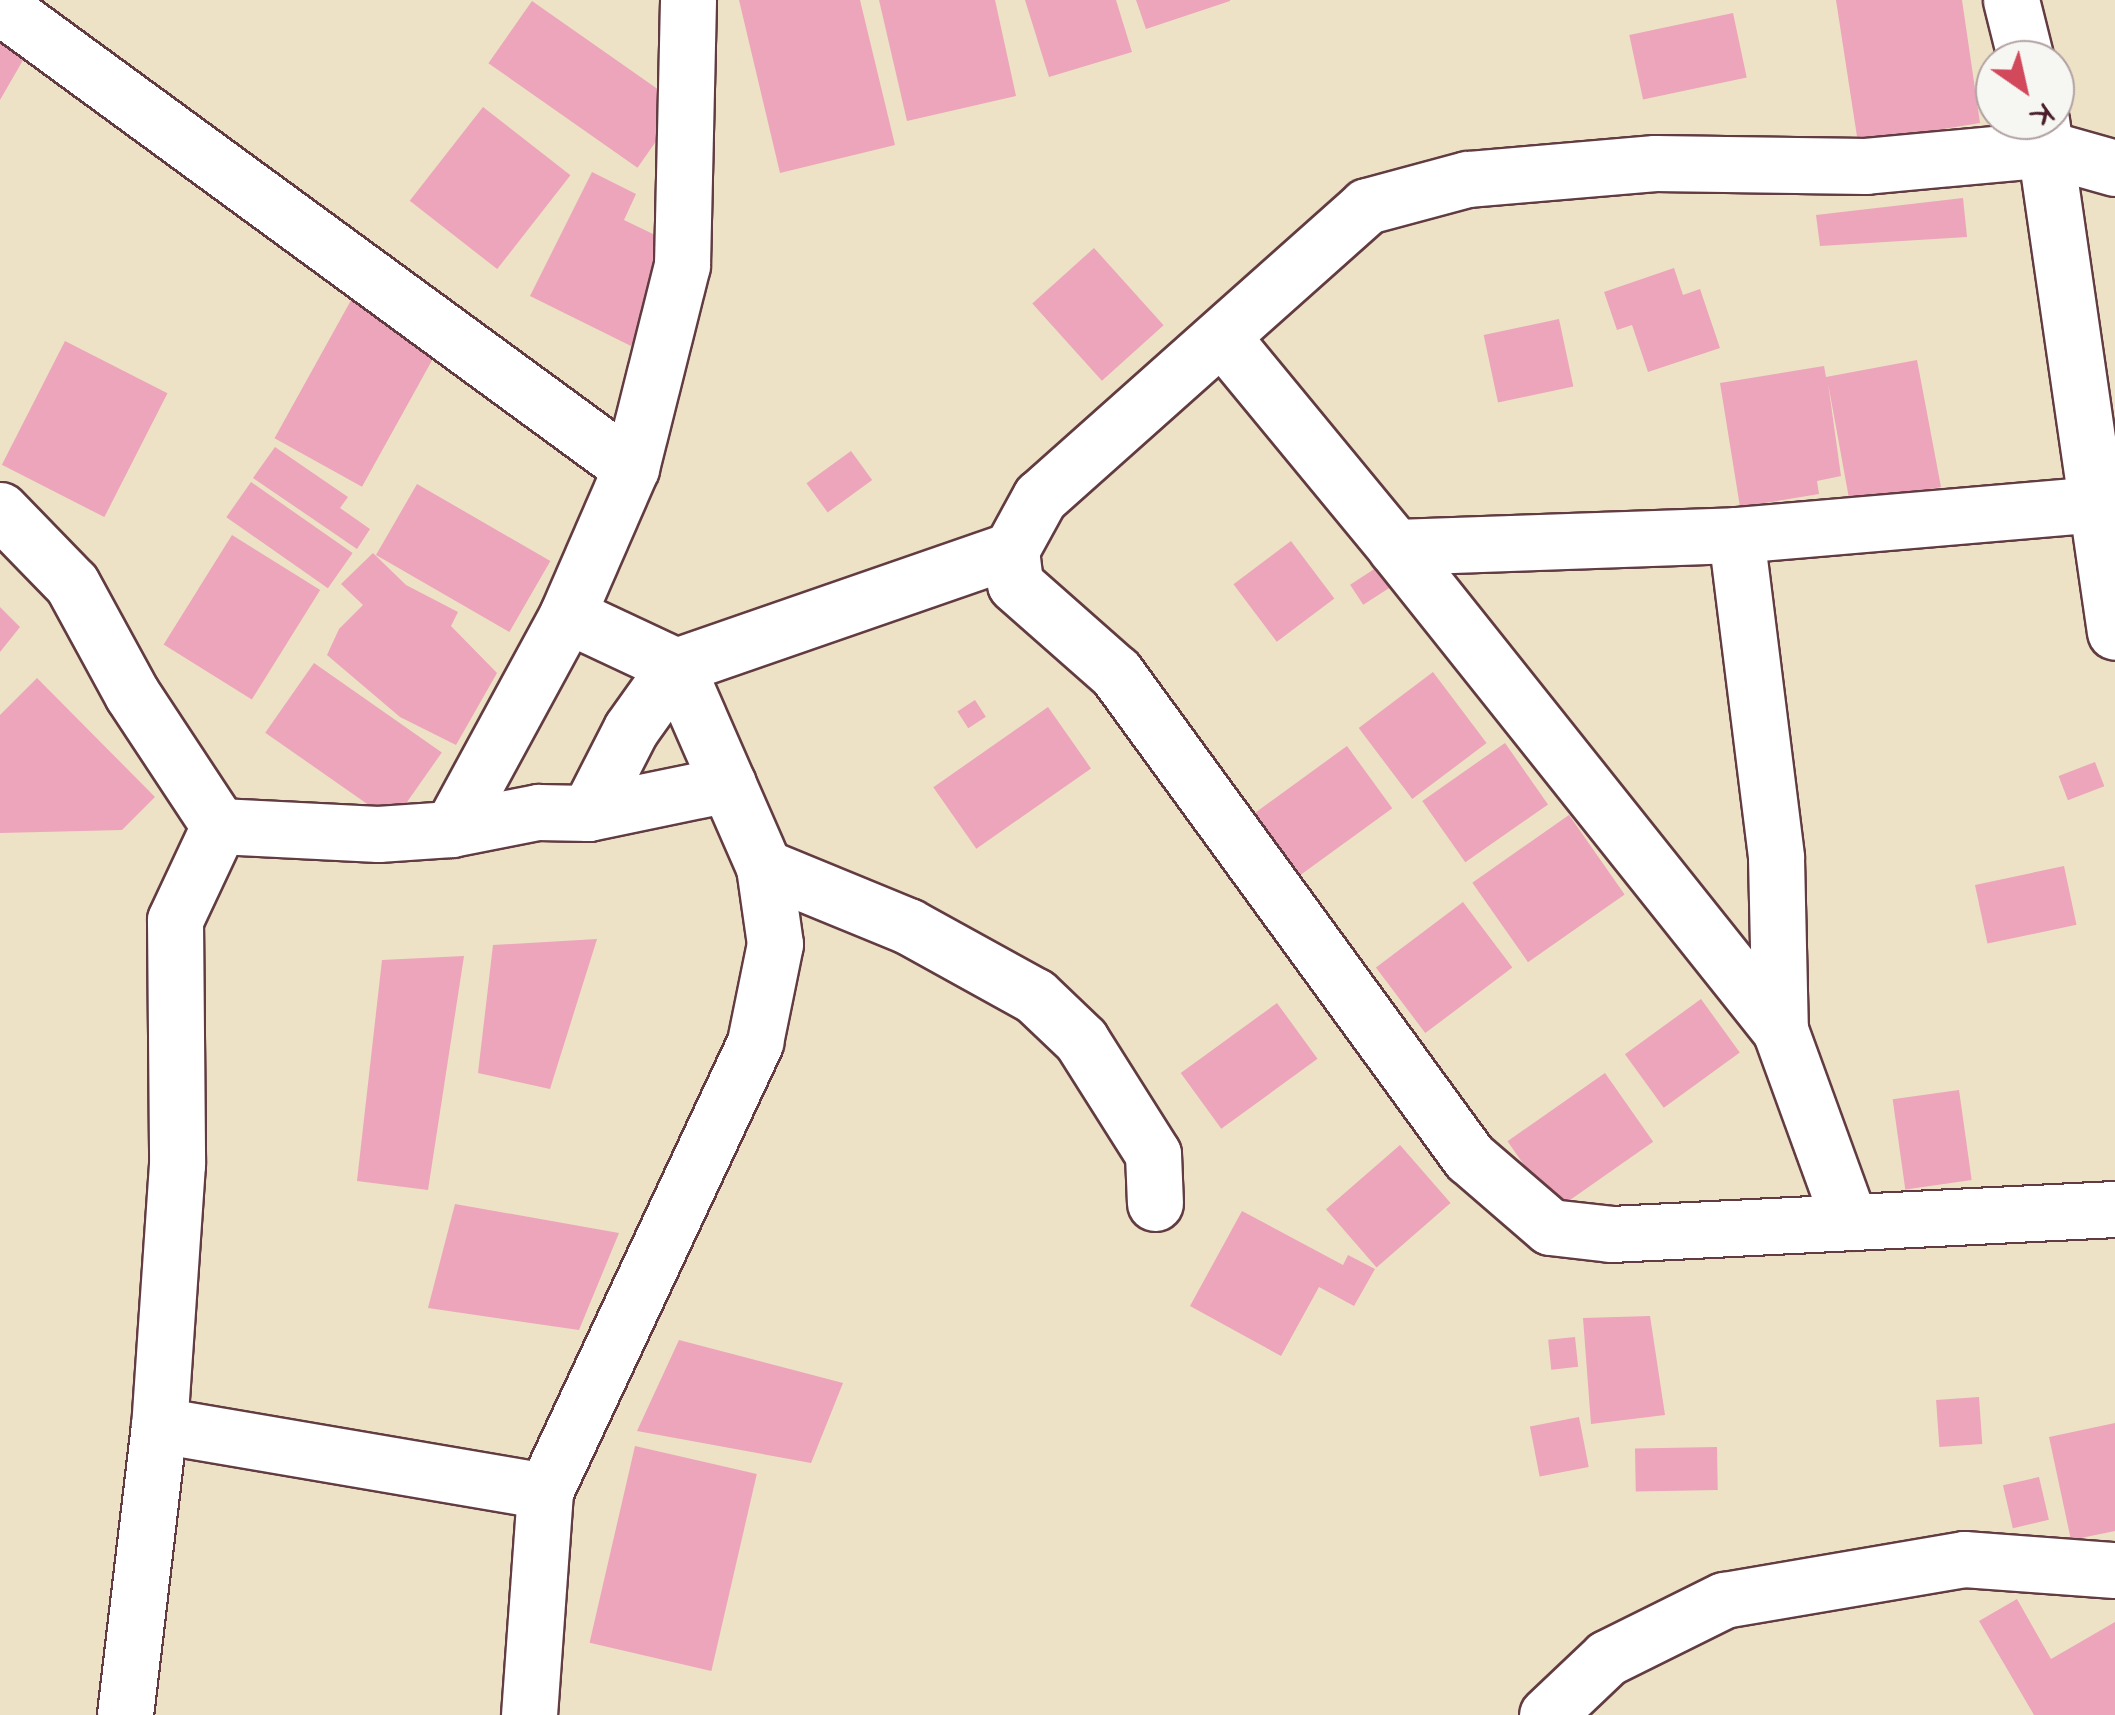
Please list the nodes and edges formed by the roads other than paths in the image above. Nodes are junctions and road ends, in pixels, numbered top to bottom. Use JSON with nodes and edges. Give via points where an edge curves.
{"nodes":[{"id":1,"x":688,"y":0,"type":"edge"},
{"id":2,"x":2011,"y":0,"type":"edge"},
{"id":3,"x":0,"y":6,"type":"edge"},
{"id":4,"x":2021,"y":40,"type":"edge"},
{"id":5,"x":2011,"y":140,"type":"edge"},
{"id":6,"x":2045,"y":140,"type":"edge"},
{"id":7,"x":2057,"y":140,"type":"edge"},
{"id":8,"x":2115,"y":168,"type":"edge"},
{"id":9,"x":1222,"y":337,"type":"junction"},
{"id":10,"x":631,"y":468,"type":"junction"},
{"id":11,"x":2094,"y":504,"type":"junction"},
{"id":12,"x":0,"y":510,"type":"edge"},
{"id":13,"x":1736,"y":535,"type":"junction"},
{"id":14,"x":1395,"y":547,"type":"junction"},
{"id":15,"x":1011,"y":550,"type":"junction"},
{"id":16,"x":567,"y":615,"type":"junction"},
{"id":17,"x":2115,"y":632,"type":"edge"},
{"id":18,"x":676,"y":666,"type":"junction"},
{"id":19,"x":728,"y":784,"type":"junction"},
{"id":20,"x":588,"y":812,"type":"junction"},
{"id":21,"x":219,"y":826,"type":"junction"},
{"id":22,"x":450,"y":828,"type":"junction"},
{"id":23,"x":764,"y":868,"type":"junction"},
{"id":24,"x":1780,"y":1030,"type":"junction"},
{"id":25,"x":1155,"y":1203,"type":"dead end"},
{"id":26,"x":2115,"y":1209,"type":"edge"},
{"id":27,"x":1850,"y":1222,"type":"junction"},
{"id":28,"x":159,"y":1425,"type":"junction"},
{"id":29,"x":544,"y":1491,"type":"junction"},
{"id":30,"x":2115,"y":1570,"type":"edge"},
{"id":31,"x":124,"y":1715,"type":"edge"},
{"id":32,"x":529,"y":1715,"type":"edge"},
{"id":33,"x":1547,"y":1715,"type":"edge"}],
"edges":[{"from":1,"to":10,"type":"street","via":[[682,265]]},
{"from":2,"to":4,"type":"street"},
{"from":3,"to":10,"type":"street"},
{"from":5,"to":9,"type":"street","via":[[1866,166],[1656,163],[1467,179],[1367,206]]},
{"from":6,"to":11,"type":"street","via":[[2091,440]]},
{"from":7,"to":8,"type":"street"},
{"from":9,"to":14,"type":"street"},
{"from":9,"to":15,"type":"street","via":[[1040,497]]},
{"from":10,"to":16,"type":"street"},
{"from":11,"to":13,"type":"street"},
{"from":11,"to":17,"type":"street"},
{"from":12,"to":21,"type":"street","via":[[72,584],[132,694]]},
{"from":13,"to":14,"type":"street"},
{"from":13,"to":24,"type":"street","via":[[1776,858]]},
{"from":14,"to":24,"type":"street"},
{"from":15,"to":18,"type":"street"},
{"from":15,"to":27,"type":"street","via":[[1014,584],[1116,674],[1469,1157],[1550,1227],[1611,1234]]},
{"from":16,"to":18,"type":"street"},
{"from":16,"to":22,"type":"street"},
{"from":18,"to":19,"type":"street"},
{"from":18,"to":20,"type":"street","via":[[631,729]]},
{"from":19,"to":20,"type":"street"},
{"from":19,"to":23,"type":"street"},
{"from":20,"to":22,"type":"street","via":[[538,812]]},
{"from":21,"to":22,"type":"street","via":[[378,834]]},
{"from":21,"to":28,"type":"street","via":[[174,920],[177,1164]]},
{"from":23,"to":25,"type":"street","via":[[908,926],[1035,996],[1081,1040],[1154,1154]]},
{"from":23,"to":29,"type":"street","via":[[775,944],[755,1042]]},
{"from":24,"to":27,"type":"street"},
{"from":26,"to":27,"type":"street"},
{"from":28,"to":29,"type":"street"},
{"from":28,"to":31,"type":"street"},
{"from":29,"to":32,"type":"street"},
{"from":30,"to":33,"type":"street","via":[[1964,1559],[1724,1600],[1607,1658]]}]}
